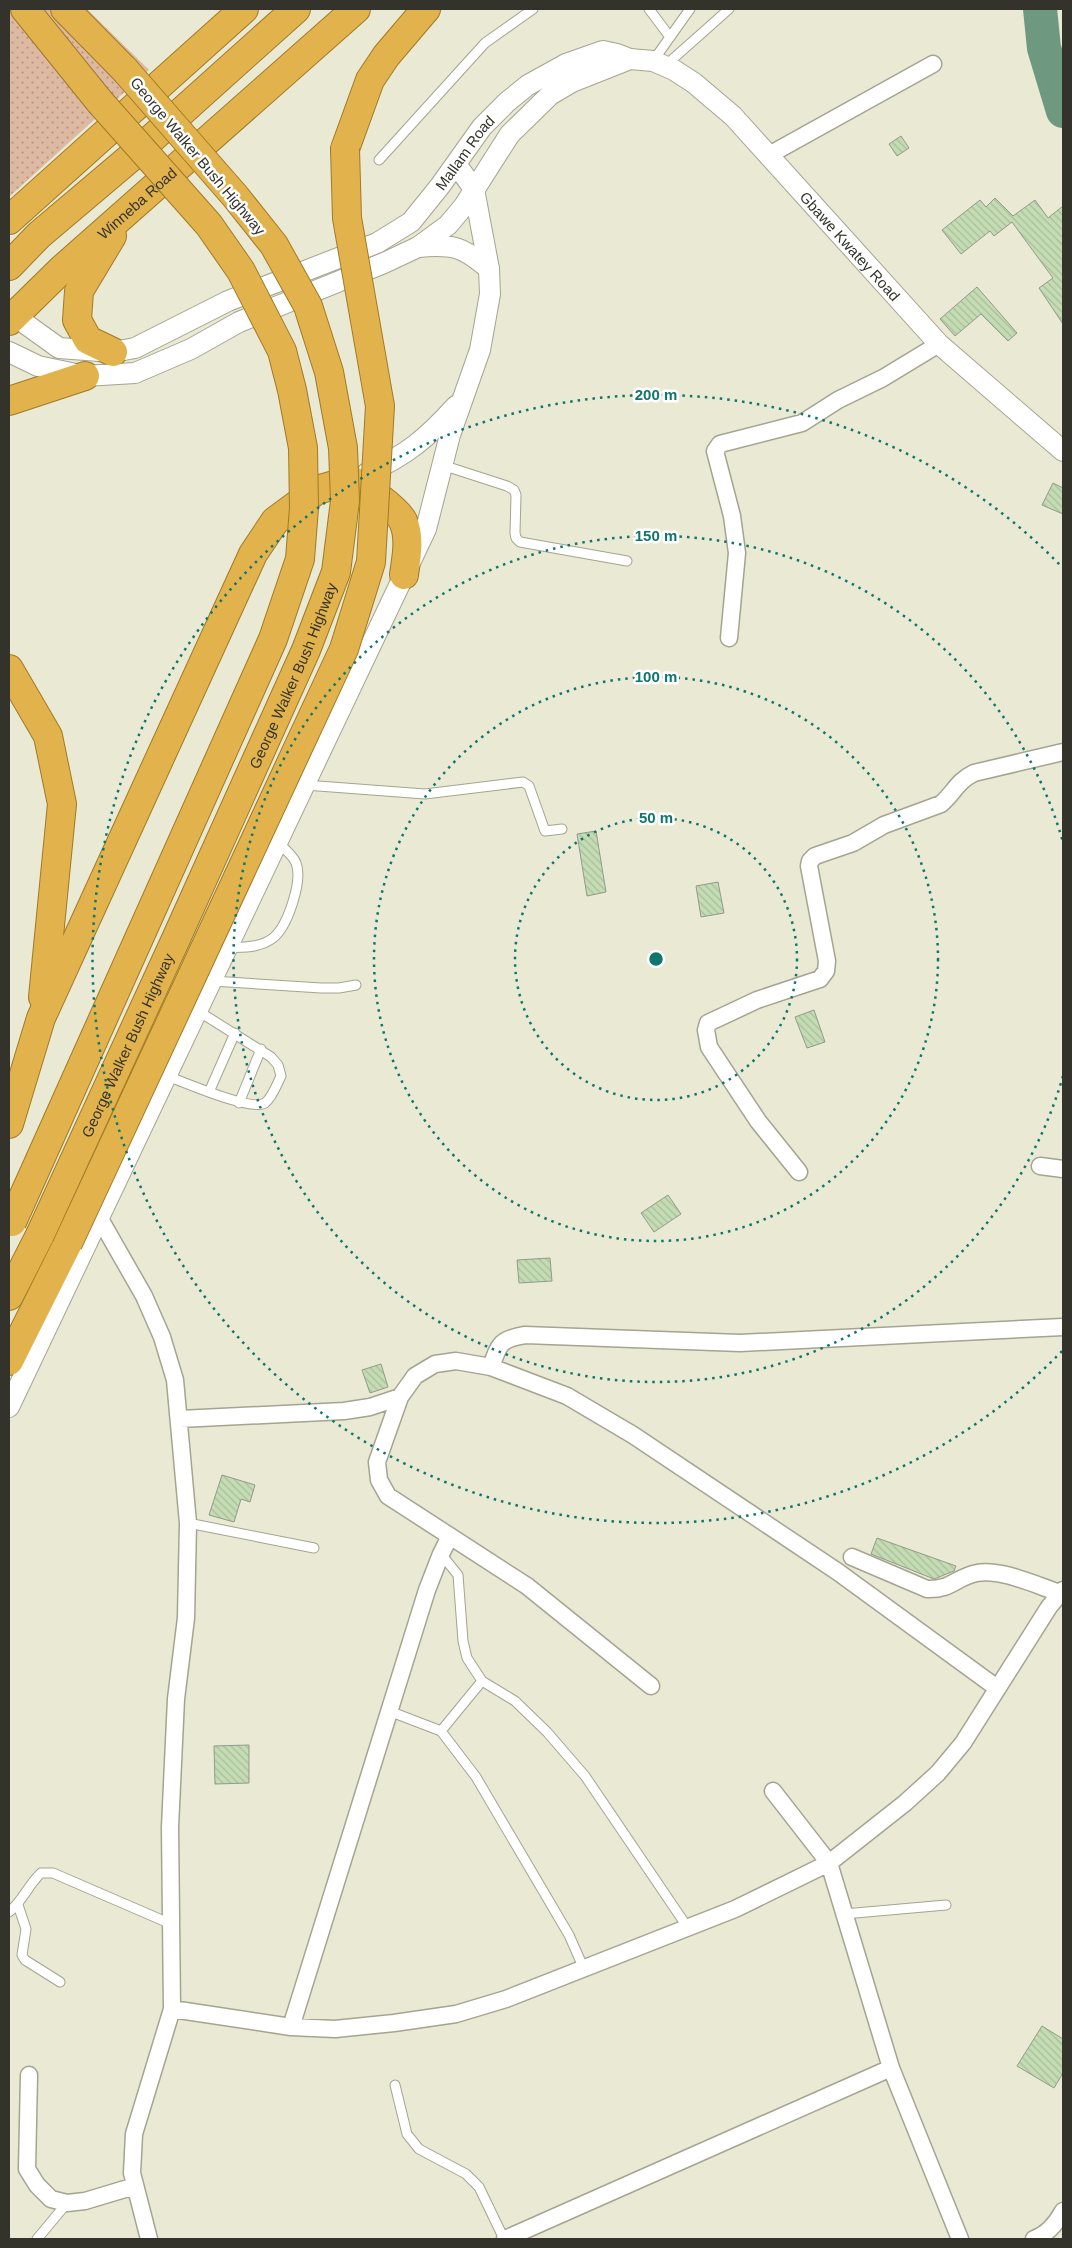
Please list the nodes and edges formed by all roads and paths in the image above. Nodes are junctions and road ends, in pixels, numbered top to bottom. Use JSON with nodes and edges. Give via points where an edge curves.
{"nodes":[{"id":1,"x":24,"y":9,"type":"edge"},
{"id":2,"x":65,"y":9,"type":"edge"},
{"id":3,"x":244,"y":9,"type":"edge"},
{"id":4,"x":296,"y":9,"type":"edge"},
{"id":5,"x":356,"y":9,"type":"edge"},
{"id":6,"x":426,"y":9,"type":"edge"},
{"id":7,"x":533,"y":9,"type":"edge"},
{"id":8,"x":649,"y":9,"type":"edge"},
{"id":9,"x":690,"y":9,"type":"edge"},
{"id":10,"x":729,"y":9,"type":"edge"},
{"id":11,"x":670,"y":37,"type":"junction"},
{"id":12,"x":630,"y":59,"type":"junction"},
{"id":13,"x":659,"y":64,"type":"junction"},
{"id":14,"x":933,"y":64,"type":"dead end"},
{"id":15,"x":769,"y":155,"type":"junction"},
{"id":16,"x":379,"y":160,"type":"dead end"},
{"id":17,"x":456,"y":164,"type":"junction"},
{"id":18,"x":474,"y":189,"type":"junction"},
{"id":19,"x":124,"y":216,"type":"junction"},
{"id":20,"x":9,"y":220,"type":"edge"},
{"id":21,"x":418,"y":246,"type":"junction"},
{"id":22,"x":9,"y":266,"type":"edge"},
{"id":23,"x":489,"y":269,"type":"junction"},
{"id":24,"x":10,"y":316,"type":"edge"},
{"id":25,"x":939,"y":344,"type":"junction"},
{"id":26,"x":9,"y":352,"type":"edge"},
{"id":27,"x":113,"y":352,"type":"junction"},
{"id":28,"x":85,"y":376,"type":"junction"},
{"id":29,"x":463,"y":399,"type":"junction"},
{"id":30,"x":9,"y":401,"type":"edge"},
{"id":31,"x":1063,"y":451,"type":"edge"},
{"id":32,"x":442,"y":464,"type":"junction"},
{"id":33,"x":352,"y":480,"type":"junction"},
{"id":34,"x":627,"y":561,"type":"dead end"},
{"id":35,"x":404,"y":576,"type":"junction"},
{"id":36,"x":730,"y":638,"type":"dead end"},
{"id":37,"x":9,"y":669,"type":"edge"},
{"id":38,"x":1063,"y":752,"type":"edge"},
{"id":39,"x":305,"y":785,"type":"junction"},
{"id":40,"x":562,"y":829,"type":"dead end"},
{"id":41,"x":278,"y":842,"type":"junction"},
{"id":42,"x":228,"y":948,"type":"junction"},
{"id":43,"x":212,"y":980,"type":"junction"},
{"id":44,"x":356,"y":985,"type":"dead end"},
{"id":45,"x":198,"y":1011,"type":"junction"},
{"id":46,"x":41,"y":1018,"type":"junction"},
{"id":47,"x":235,"y":1033,"type":"junction"},
{"id":48,"x":260,"y":1049,"type":"junction"},
{"id":49,"x":167,"y":1076,"type":"junction"},
{"id":50,"x":208,"y":1092,"type":"junction"},
{"id":51,"x":239,"y":1102,"type":"junction"},
{"id":52,"x":9,"y":1124,"type":"edge"},
{"id":53,"x":1040,"y":1166,"type":"dead end"},
{"id":54,"x":1063,"y":1168,"type":"edge"},
{"id":55,"x":799,"y":1172,"type":"dead end"},
{"id":56,"x":100,"y":1219,"type":"junction"},
{"id":57,"x":10,"y":1225,"type":"edge"},
{"id":58,"x":9,"y":1296,"type":"edge"},
{"id":59,"x":1063,"y":1327,"type":"edge"},
{"id":60,"x":9,"y":1361,"type":"edge"},
{"id":61,"x":490,"y":1367,"type":"junction"},
{"id":62,"x":400,"y":1397,"type":"junction"},
{"id":63,"x":9,"y":1407,"type":"edge"},
{"id":64,"x":180,"y":1420,"type":"junction"},
{"id":65,"x":188,"y":1522,"type":"junction"},
{"id":66,"x":450,"y":1536,"type":"junction"},
{"id":67,"x":314,"y":1548,"type":"dead end"},
{"id":68,"x":441,"y":1554,"type":"junction"},
{"id":69,"x":852,"y":1557,"type":"dead end"},
{"id":70,"x":1062,"y":1592,"type":"edge"},
{"id":71,"x":1056,"y":1610,"type":"edge"},
{"id":72,"x":482,"y":1682,"type":"junction"},
{"id":73,"x":651,"y":1686,"type":"dead end"},
{"id":74,"x":997,"y":1688,"type":"junction"},
{"id":75,"x":389,"y":1712,"type":"junction"},
{"id":76,"x":441,"y":1731,"type":"junction"},
{"id":77,"x":773,"y":1792,"type":"dead end"},
{"id":78,"x":829,"y":1863,"type":"junction"},
{"id":79,"x":18,"y":1905,"type":"junction"},
{"id":80,"x":946,"y":1906,"type":"dead end"},
{"id":81,"x":9,"y":1912,"type":"edge"},
{"id":82,"x":844,"y":1914,"type":"junction"},
{"id":83,"x":171,"y":1924,"type":"junction"},
{"id":84,"x":688,"y":1928,"type":"junction"},
{"id":85,"x":584,"y":1969,"type":"junction"},
{"id":86,"x":60,"y":1982,"type":"dead end"},
{"id":87,"x":172,"y":2009,"type":"junction"},
{"id":88,"x":290,"y":2027,"type":"junction"},
{"id":89,"x":891,"y":2068,"type":"junction"},
{"id":90,"x":29,"y":2075,"type":"dead end"},
{"id":91,"x":396,"y":2085,"type":"dead end"},
{"id":92,"x":135,"y":2186,"type":"junction"},
{"id":93,"x":67,"y":2204,"type":"junction"},
{"id":94,"x":1063,"y":2211,"type":"edge"},
{"id":95,"x":38,"y":2239,"type":"edge"},
{"id":96,"x":149,"y":2239,"type":"edge"},
{"id":97,"x":505,"y":2239,"type":"edge"},
{"id":98,"x":960,"y":2239,"type":"edge"},
{"id":99,"x":1034,"y":2239,"type":"edge"}],
"edges":[{"from":1,"to":57,"type":"highway","name":"George Walker Bush Highway","bridge":true,"via":[[100,102],[210,225],[241,271],[282,351],[303,448],[304,508],[300,559],[273,639]]},
{"from":2,"to":58,"type":"highway","name":"George Walker Bush Highway","bridge":true,"via":[[125,70],[235,196],[274,246],[308,306],[329,372],[343,448],[345,501],[336,572],[306,650],[40,1235]]},
{"from":3,"to":20,"type":"highway"},
{"from":4,"to":22,"type":"highway","via":[[39,235]]},
{"from":5,"to":19,"type":"highway","name":"Winneba Road"},
{"from":6,"to":60,"type":"highway","bridge":true,"via":[[370,80],[345,149],[348,218],[380,406],[372,562],[344,649],[68,1243]]},
{"from":7,"to":16,"type":"lane","via":[[485,43]]},
{"from":8,"to":11,"type":"lane"},
{"from":9,"to":11,"type":"lane"},
{"from":10,"to":13,"type":"lane"},
{"from":11,"to":13,"type":"lane"},
{"from":12,"to":13,"type":"street","name":"Gbawe Kwatey Road"},
{"from":12,"to":17,"type":"street","name":"Mallam Road","via":[[603,51],[566,64],[528,85],[482,127]]},
{"from":12,"to":18,"type":"street","name":"Mallam Road","via":[[572,82],[550,95],[510,134]]},
{"from":13,"to":15,"type":"street","name":"Gbawe Kwatey Road","via":[[694,82],[733,116]]},
{"from":14,"to":15,"type":"street"},
{"from":15,"to":25,"type":"street","name":"Gbawe Kwatey Road"},
{"from":17,"to":18,"type":"street"},
{"from":17,"to":27,"type":"street","name":"Mallam Road","via":[[411,222],[377,243],[228,301],[135,348]]},
{"from":18,"to":21,"type":"street","name":"Mallam Road","via":[[448,225]]},
{"from":18,"to":23,"type":"street"},
{"from":19,"to":24,"type":"highway","name":"Winneba Road"},
{"from":19,"to":27,"type":"highway","via":[[78,291],[77,320],[88,340]]},
{"from":21,"to":23,"type":"street","via":[[455,246]]},
{"from":21,"to":28,"type":"street","name":"Mallam Road","via":[[239,322],[191,349],[135,373]]},
{"from":23,"to":29,"type":"street","via":[[490,294],[484,335]]},
{"from":24,"to":27,"type":"street","name":"Mallam Road","via":[[60,348]]},
{"from":25,"to":31,"type":"street","name":"Gbawe Kwatey Road"},
{"from":25,"to":36,"type":"street","via":[[802,423],[720,444],[715,451],[732,516],[737,553]]},
{"from":26,"to":28,"type":"street","name":"Mallam Road","via":[[38,366]]},
{"from":28,"to":30,"type":"highway"},
{"from":29,"to":32,"type":"street"},
{"from":29,"to":33,"type":"street","via":[[413,448]]},
{"from":32,"to":34,"type":"lane","via":[[514,490],[515,533],[520,542]]},
{"from":32,"to":35,"type":"street","via":[[426,530]]},
{"from":33,"to":35,"type":"highway","via":[[374,492],[403,521],[408,543]]},
{"from":33,"to":46,"type":"highway","via":[[317,490],[275,521],[252,554]]},
{"from":35,"to":39,"type":"street"},
{"from":37,"to":46,"type":"highway","via":[[48,736],[62,804]]},
{"from":38,"to":55,"type":"street","via":[[974,773],[961,780],[941,804],[815,856],[809,866],[827,961],[826,971],[820,979],[757,1000],[708,1023],[709,1047],[758,1121]]},
{"from":39,"to":40,"type":"lane","via":[[425,794],[523,782],[529,786],[545,831]]},
{"from":39,"to":41,"type":"street"},
{"from":41,"to":42,"type":"street"},
{"from":41,"to":42,"type":"lane","via":[[296,860],[299,874],[290,911],[273,938],[255,946]]},
{"from":42,"to":43,"type":"street"},
{"from":43,"to":44,"type":"lane","via":[[321,988]]},
{"from":43,"to":45,"type":"street"},
{"from":45,"to":47,"type":"lane"},
{"from":45,"to":49,"type":"street"},
{"from":46,"to":52,"type":"highway"},
{"from":47,"to":48,"type":"lane"},
{"from":47,"to":50,"type":"lane"},
{"from":48,"to":51,"type":"lane"},
{"from":48,"to":51,"type":"lane","via":[[278,1065],[281,1076],[266,1103],[258,1106]]},
{"from":49,"to":50,"type":"lane"},
{"from":49,"to":56,"type":"street"},
{"from":50,"to":51,"type":"lane"},
{"from":53,"to":54,"type":"street"},
{"from":56,"to":63,"type":"street"},
{"from":56,"to":64,"type":"street","via":[[144,1296],[162,1338],[175,1380]]},
{"from":59,"to":61,"type":"street","via":[[740,1342],[525,1335],[508,1338],[498,1346]]},
{"from":61,"to":62,"type":"street","via":[[456,1361],[435,1364],[415,1376]]},
{"from":61,"to":74,"type":"street","via":[[567,1396],[633,1435],[838,1572]]},
{"from":62,"to":64,"type":"street","via":[[344,1411]]},
{"from":62,"to":66,"type":"street","via":[[377,1462],[379,1480],[388,1496]]},
{"from":64,"to":65,"type":"street"},
{"from":65,"to":67,"type":"lane"},
{"from":65,"to":83,"type":"street","via":[[186,1618],[172,1757]]},
{"from":66,"to":68,"type":"street"},
{"from":66,"to":73,"type":"street","via":[[527,1586]]},
{"from":68,"to":72,"type":"lane","via":[[458,1575],[463,1641],[467,1658]]},
{"from":68,"to":75,"type":"street"},
{"from":69,"to":70,"type":"street","via":[[927,1589],[949,1587],[978,1572],[995,1573]]},
{"from":70,"to":71,"type":"street"},
{"from":71,"to":74,"type":"street"},
{"from":72,"to":76,"type":"lane"},
{"from":72,"to":84,"type":"lane","via":[[515,1701],[585,1776]]},
{"from":74,"to":78,"type":"street","via":[[963,1743],[938,1773]]},
{"from":75,"to":76,"type":"lane"},
{"from":75,"to":88,"type":"street"},
{"from":76,"to":85,"type":"lane","via":[[476,1777],[569,1935]]},
{"from":77,"to":78,"type":"street"},
{"from":78,"to":82,"type":"street"},
{"from":78,"to":84,"type":"street"},
{"from":79,"to":81,"type":"lane"},
{"from":79,"to":83,"type":"lane","via":[[34,1879],[41,1873],[53,1873]]},
{"from":79,"to":86,"type":"lane","via":[[26,1929],[22,1955]]},
{"from":80,"to":82,"type":"lane"},
{"from":82,"to":89,"type":"street"},
{"from":83,"to":87,"type":"street"},
{"from":84,"to":85,"type":"street"},
{"from":85,"to":88,"type":"street","via":[[456,2014],[335,2029]]},
{"from":87,"to":88,"type":"street"},
{"from":87,"to":92,"type":"street","via":[[134,2134],[132,2173]]},
{"from":89,"to":97,"type":"street"},
{"from":89,"to":98,"type":"street"},
{"from":90,"to":93,"type":"street","via":[[27,2168],[51,2199]]},
{"from":91,"to":97,"type":"lane","via":[[407,2134],[419,2149],[466,2174],[480,2187]]},
{"from":92,"to":93,"type":"street","via":[[85,2202]]},
{"from":92,"to":96,"type":"street"},
{"from":93,"to":95,"type":"lane"},
{"from":94,"to":99,"type":"street","via":[[1054,2226]]}]}
